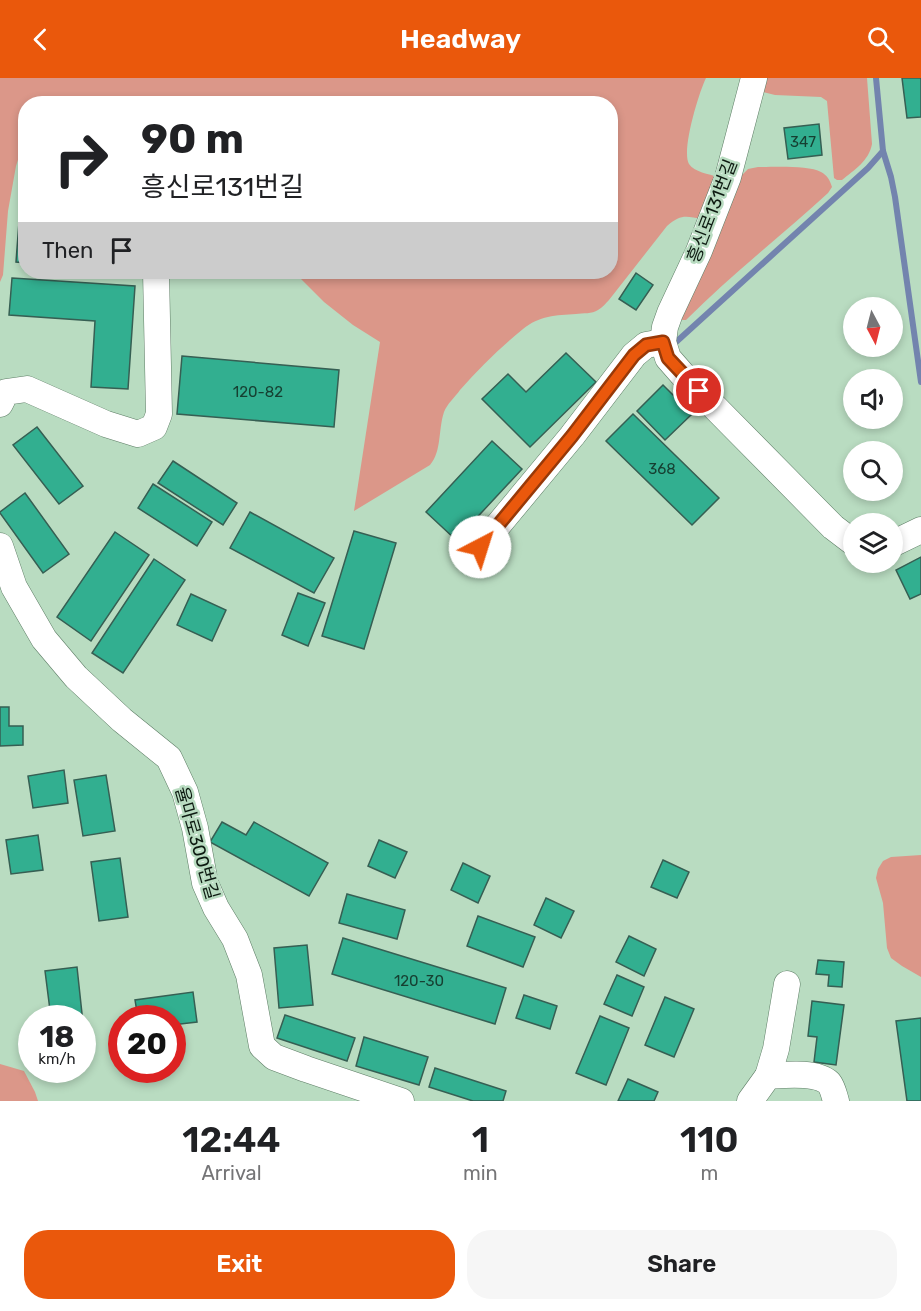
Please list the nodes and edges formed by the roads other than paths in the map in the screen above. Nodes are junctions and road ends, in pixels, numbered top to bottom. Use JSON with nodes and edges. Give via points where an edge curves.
{"nodes":[{"id":1,"x":754,"y":78,"type":"edge"},
{"id":2,"x":156,"y":279,"type":"edge"},
{"id":3,"x":663,"y":342,"type":"junction"},
{"id":4,"x":0,"y":404,"type":"edge"},
{"id":5,"x":921,"y":530,"type":"edge"},
{"id":6,"x":843,"y":535,"type":"edge"},
{"id":7,"x":903,"y":539,"type":"edge"},
{"id":8,"x":0,"y":546,"type":"edge"},
{"id":9,"x":480,"y":547,"type":"dead end"},
{"id":10,"x":787,"y":984,"type":"dead end"},
{"id":11,"x":768,"y":1076,"type":"junction"},
{"id":12,"x":401,"y":1101,"type":"edge"},
{"id":13,"x":750,"y":1101,"type":"edge"},
{"id":14,"x":836,"y":1101,"type":"edge"}],
"edges":[{"from":1,"to":3,"type":"lane","name":"흥신로131번길","via":[[728,177],[670,313]]},
{"from":2,"to":4,"type":"lane","via":[[159,414],[154,427],[138,434],[27,389],[6,392]]},
{"from":3,"to":6,"type":"lane","via":[[668,358],[682,374]]},
{"from":3,"to":9,"type":"lane","via":[[646,345],[634,355]]},
{"from":5,"to":7,"type":"lane"},
{"from":8,"to":12,"type":"lane","name":"율마로300번길","via":[[14,587],[44,639],[76,677],[169,758],[185,792],[205,883],[249,975],[262,1046],[274,1057]]},
{"from":10,"to":11,"type":"lane"},
{"from":11,"to":13,"type":"lane"},
{"from":11,"to":14,"type":"lane","via":[[821,1078],[829,1083]]}]}
